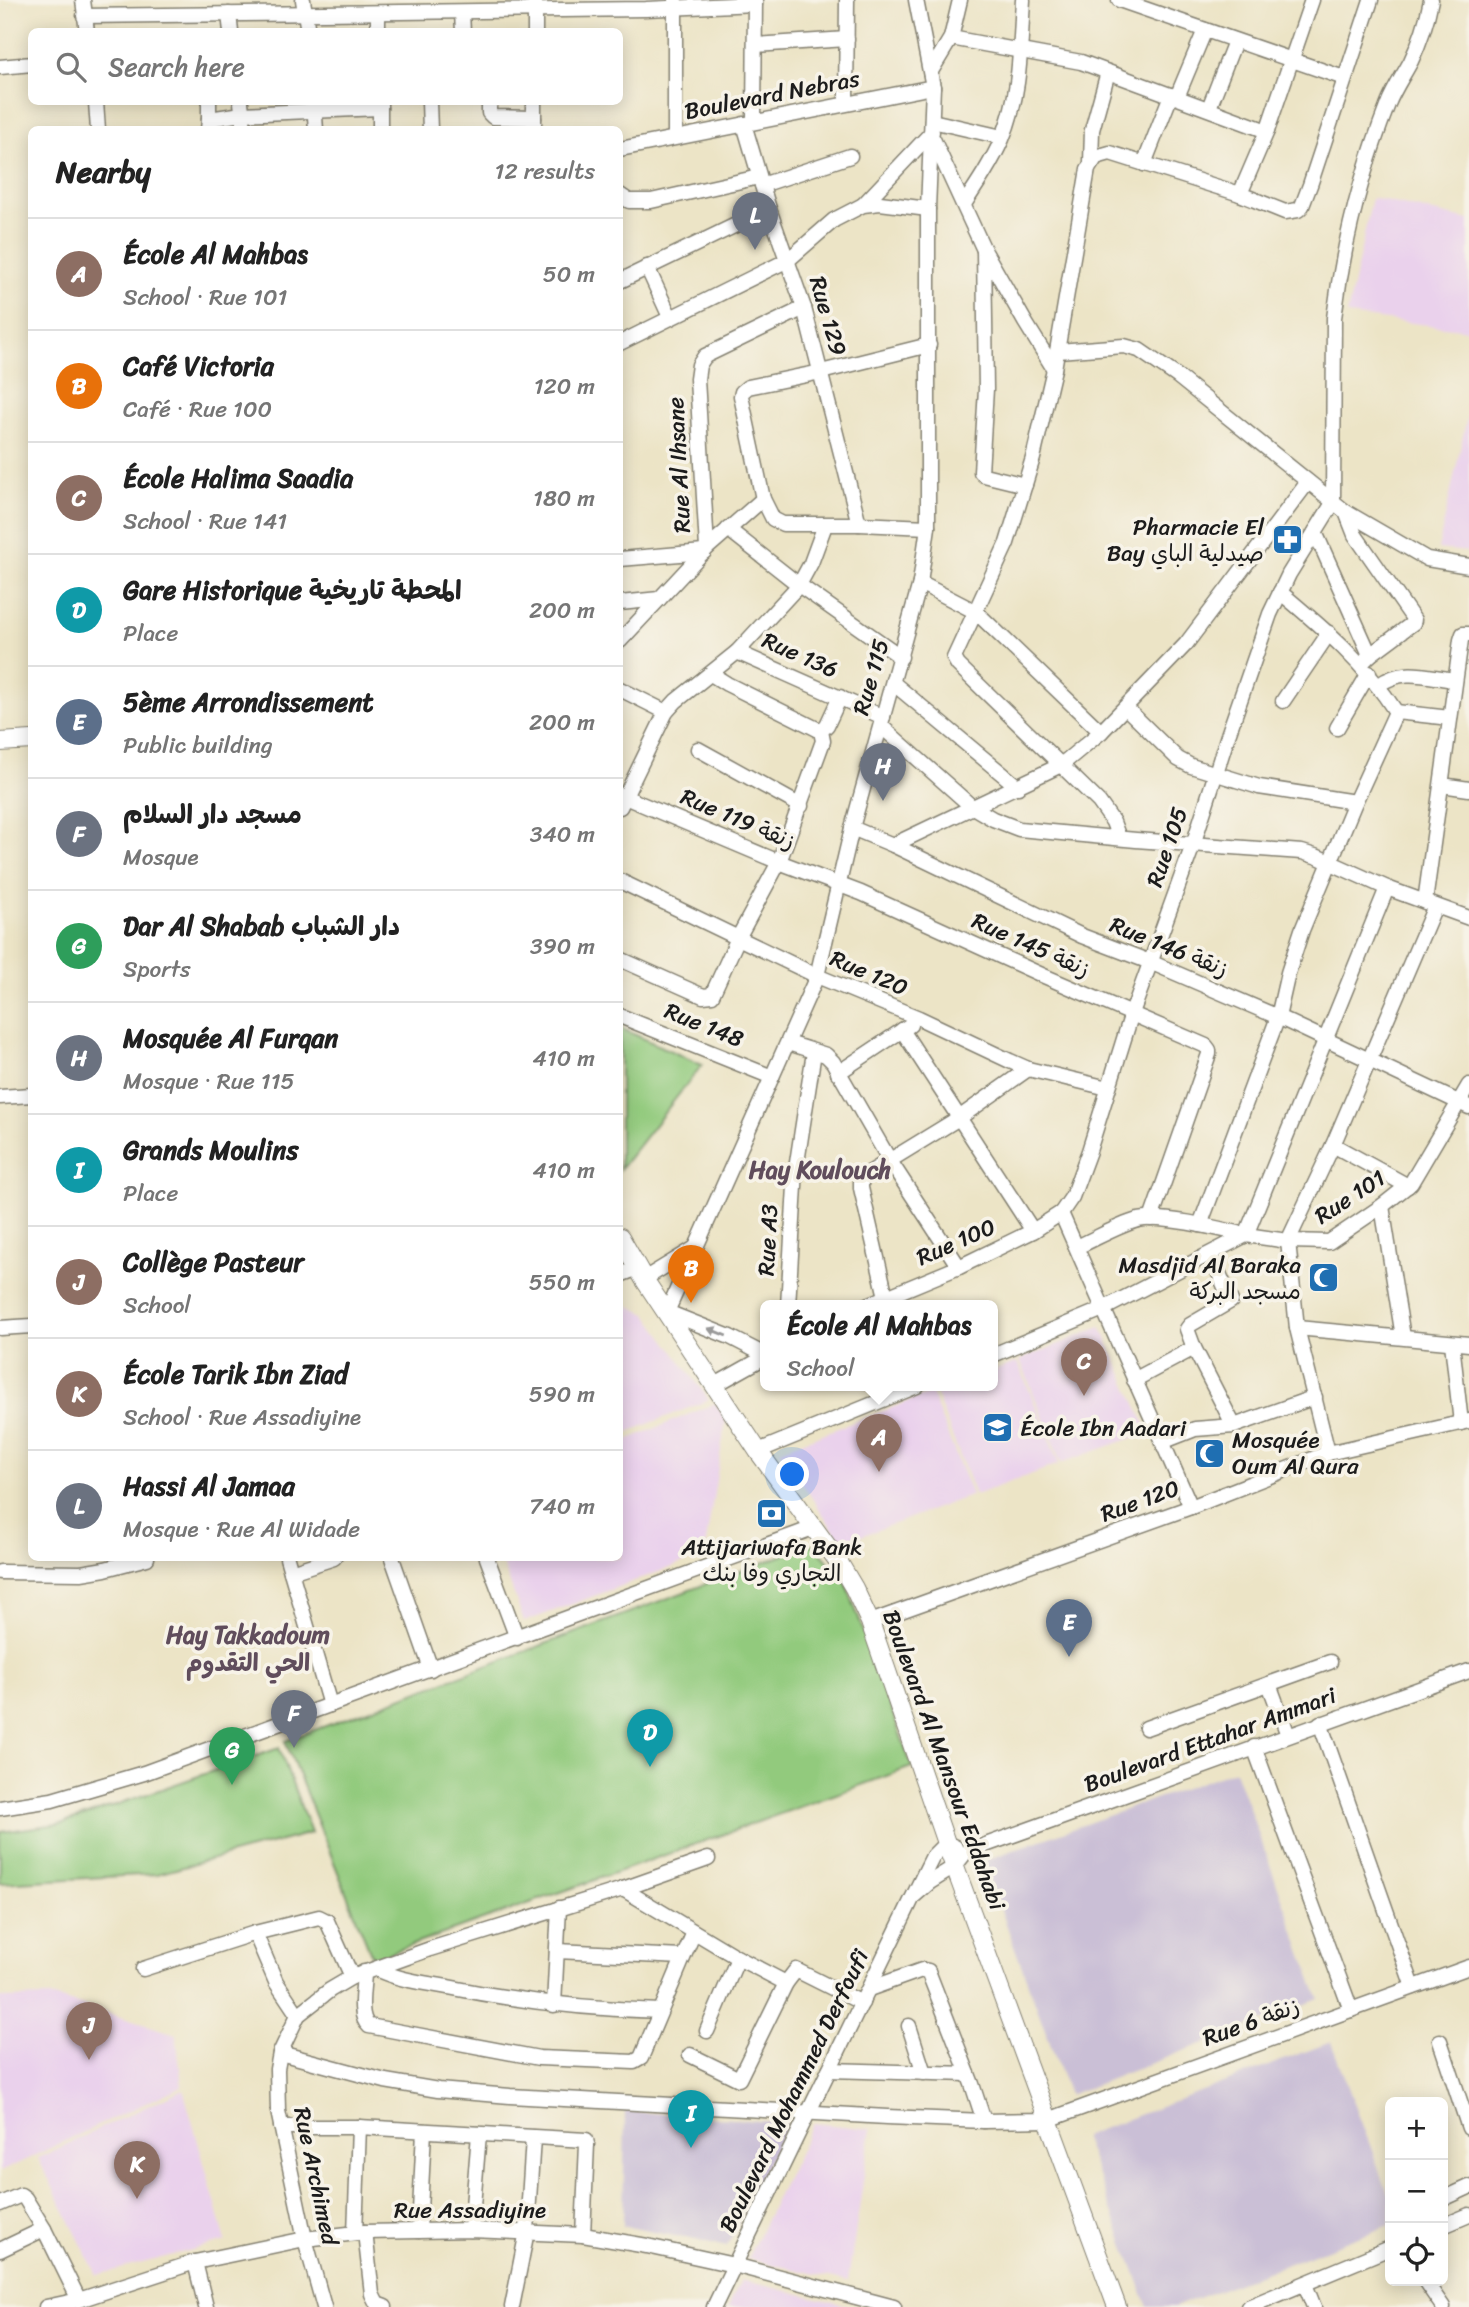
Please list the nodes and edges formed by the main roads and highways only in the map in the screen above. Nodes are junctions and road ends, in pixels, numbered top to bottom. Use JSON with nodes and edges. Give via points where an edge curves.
{"nodes":[{"id":1,"x":28,"y":740,"type":"edge"},
{"id":2,"x":0,"y":743,"type":"edge"},
{"id":3,"x":623,"y":1242,"type":"edge"},
{"id":4,"x":1117,"y":2307,"type":"edge"}],
"edges":[{"from":1,"to":2,"type":"main road"},
{"from":3,"to":4,"type":"main road","name":"Boulevard Al Mansour Eddahabi","via":[[758,1451],[848,1577],[870,1622],[954,1867]]}]}
